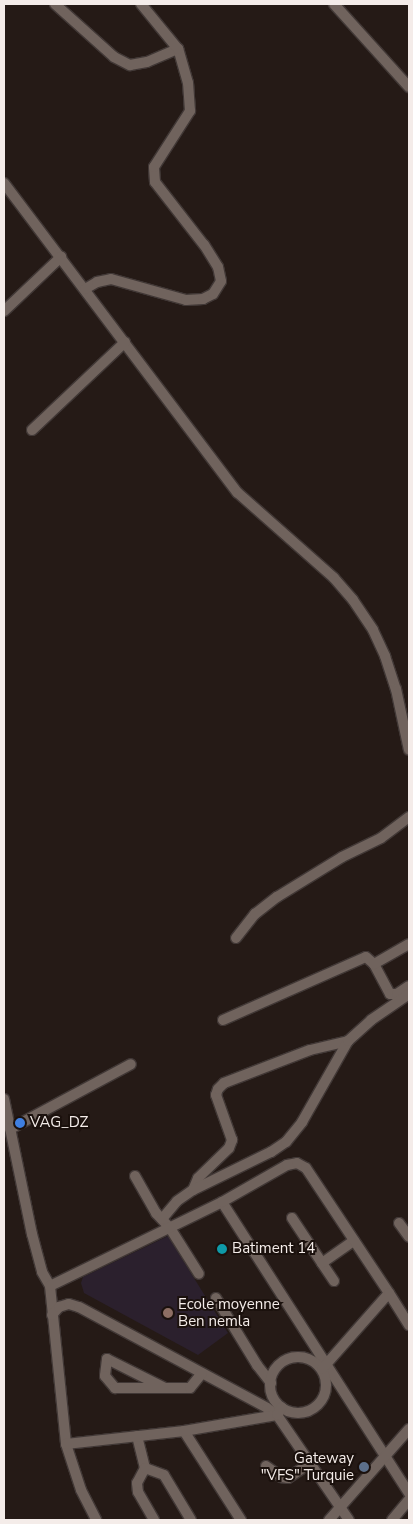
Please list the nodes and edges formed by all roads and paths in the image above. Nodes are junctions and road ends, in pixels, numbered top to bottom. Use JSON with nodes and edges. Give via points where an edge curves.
{"nodes":[{"id":1,"x":55,"y":4,"type":"edge"},
{"id":2,"x":142,"y":4,"type":"edge"},
{"id":3,"x":334,"y":4,"type":"edge"},
{"id":4,"x":178,"y":49,"type":"junction"},
{"id":5,"x":409,"y":87,"type":"edge"},
{"id":6,"x":4,"y":184,"type":"edge"},
{"id":7,"x":61,"y":257,"type":"junction"},
{"id":8,"x":85,"y":288,"type":"junction"},
{"id":9,"x":4,"y":311,"type":"edge"},
{"id":10,"x":125,"y":342,"type":"junction"},
{"id":11,"x":32,"y":430,"type":"dead end"},
{"id":12,"x":409,"y":750,"type":"edge"},
{"id":13,"x":409,"y":817,"type":"edge"},
{"id":14,"x":236,"y":938,"type":"dead end"},
{"id":15,"x":409,"y":944,"type":"edge"},
{"id":16,"x":374,"y":964,"type":"junction"},
{"id":17,"x":409,"y":986,"type":"edge"},
{"id":18,"x":409,"y":994,"type":"edge"},
{"id":19,"x":223,"y":1020,"type":"dead end"},
{"id":20,"x":348,"y":1041,"type":"junction"},
{"id":21,"x":131,"y":1064,"type":"dead end"},
{"id":22,"x":4,"y":1099,"type":"edge"},
{"id":23,"x":10,"y":1129,"type":"junction"},
{"id":24,"x":135,"y":1176,"type":"dead end"},
{"id":25,"x":193,"y":1190,"type":"junction"},
{"id":26,"x":222,"y":1202,"type":"junction"},
{"id":27,"x":292,"y":1218,"type":"dead end"},
{"id":28,"x":162,"y":1220,"type":"junction"},
{"id":29,"x":399,"y":1223,"type":"dead end"},
{"id":30,"x":170,"y":1228,"type":"junction"},
{"id":31,"x":409,"y":1237,"type":"edge"},
{"id":32,"x":354,"y":1241,"type":"junction"},
{"id":33,"x":322,"y":1263,"type":"junction"},
{"id":34,"x":199,"y":1274,"type":"dead end"},
{"id":35,"x":334,"y":1281,"type":"dead end"},
{"id":36,"x":50,"y":1286,"type":"junction"},
{"id":37,"x":389,"y":1293,"type":"junction"},
{"id":38,"x":216,"y":1298,"type":"dead end"},
{"id":39,"x":52,"y":1315,"type":"junction"},
{"id":40,"x":409,"y":1325,"type":"edge"},
{"id":41,"x":324,"y":1367,"type":"junction"},
{"id":42,"x":202,"y":1372,"type":"junction"},
{"id":43,"x":270,"y":1382,"type":"junction"},
{"id":44,"x":165,"y":1388,"type":"junction"},
{"id":45,"x":280,"y":1411,"type":"junction"},
{"id":46,"x":409,"y":1429,"type":"edge"},
{"id":47,"x":184,"y":1431,"type":"junction"},
{"id":48,"x":137,"y":1436,"type":"junction"},
{"id":49,"x":66,"y":1444,"type":"junction"},
{"id":50,"x":386,"y":1456,"type":"junction"},
{"id":51,"x":310,"y":1464,"type":"junction"},
{"id":52,"x":266,"y":1466,"type":"dead end"},
{"id":53,"x":145,"y":1468,"type":"junction"},
{"id":54,"x":409,"y":1493,"type":"edge"},
{"id":55,"x":409,"y":1500,"type":"edge"},
{"id":56,"x":340,"y":1507,"type":"junction"},
{"id":57,"x":96,"y":1520,"type":"edge"},
{"id":58,"x":154,"y":1520,"type":"edge"},
{"id":59,"x":191,"y":1520,"type":"edge"},
{"id":60,"x":242,"y":1520,"type":"edge"},
{"id":61,"x":330,"y":1520,"type":"edge"},
{"id":62,"x":349,"y":1520,"type":"edge"},
{"id":63,"x":392,"y":1520,"type":"edge"}],
"edges":[{"from":1,"to":4,"type":"street","via":[[114,56],[130,64],[147,62]]},
{"from":2,"to":4,"type":"street"},
{"from":3,"to":5,"type":"street"},
{"from":4,"to":8,"type":"street","via":[[186,72],[190,111],[154,167],[155,182],[204,245],[218,268],[221,281],[213,294],[203,299],[186,300],[111,279]]},
{"from":6,"to":7,"type":"street"},
{"from":7,"to":8,"type":"street"},
{"from":7,"to":9,"type":"street"},
{"from":8,"to":10,"type":"street"},
{"from":10,"to":11,"type":"street"},
{"from":10,"to":12,"type":"street","via":[[238,493],[334,578],[353,600],[386,656]]},
{"from":13,"to":14,"type":"street","via":[[382,838],[342,857],[277,897],[256,914]]},
{"from":15,"to":16,"type":"street"},
{"from":16,"to":17,"type":"street","via":[[390,994],[397,994]]},
{"from":16,"to":19,"type":"street","via":[[366,957]]},
{"from":18,"to":20,"type":"street","via":[[371,1020]]},
{"from":20,"to":25,"type":"street","via":[[302,1122],[286,1142]]},
{"from":20,"to":25,"type":"street","via":[[310,1050],[224,1083],[216,1095],[232,1140],[230,1148],[198,1178]]},
{"from":21,"to":23,"type":"street"},
{"from":22,"to":23,"type":"street"},
{"from":23,"to":36,"type":"street","via":[[32,1234],[42,1272]]},
{"from":24,"to":28,"type":"street"},
{"from":25,"to":28,"type":"street","via":[[177,1201]]},
{"from":26,"to":30,"type":"street"},
{"from":26,"to":32,"type":"street","via":[[296,1163],[306,1168]]},
{"from":26,"to":41,"type":"street"},
{"from":27,"to":33,"type":"street"},
{"from":28,"to":30,"type":"street"},
{"from":29,"to":31,"type":"street"},
{"from":30,"to":34,"type":"street"},
{"from":30,"to":36,"type":"street"},
{"from":32,"to":33,"type":"street"},
{"from":32,"to":37,"type":"street"},
{"from":33,"to":35,"type":"street"},
{"from":36,"to":39,"type":"street"},
{"from":37,"to":40,"type":"street"},
{"from":37,"to":41,"type":"street"},
{"from":38,"to":43,"type":"street"},
{"from":39,"to":42,"type":"street","via":[[59,1307],[69,1304],[79,1307]]},
{"from":39,"to":49,"type":"street"},
{"from":41,"to":43,"type":"street","via":[[295,1357],[278,1365]]},
{"from":41,"to":45,"type":"street","via":[[325,1393],[315,1407],[298,1412]]},
{"from":41,"to":50,"type":"street"},
{"from":42,"to":44,"type":"street","via":[[190,1388]]},
{"from":42,"to":45,"type":"street"},
{"from":43,"to":45,"type":"street"},
{"from":44,"to":44,"type":"street","via":[[115,1388],[104,1376],[107,1359]]},
{"from":45,"to":47,"type":"street"},
{"from":45,"to":51,"type":"street"},
{"from":46,"to":50,"type":"street"},
{"from":47,"to":48,"type":"street"},
{"from":47,"to":60,"type":"street"},
{"from":48,"to":49,"type":"street"},
{"from":48,"to":53,"type":"street"},
{"from":49,"to":57,"type":"street"},
{"from":50,"to":54,"type":"street"},
{"from":50,"to":56,"type":"street"},
{"from":51,"to":52,"type":"street","via":[[288,1478]]},
{"from":51,"to":56,"type":"street"},
{"from":53,"to":58,"type":"street","via":[[137,1483],[138,1492]]},
{"from":53,"to":59,"type":"street","via":[[164,1475]]},
{"from":55,"to":63,"type":"street"},
{"from":56,"to":61,"type":"street"},
{"from":56,"to":62,"type":"street"}]}
